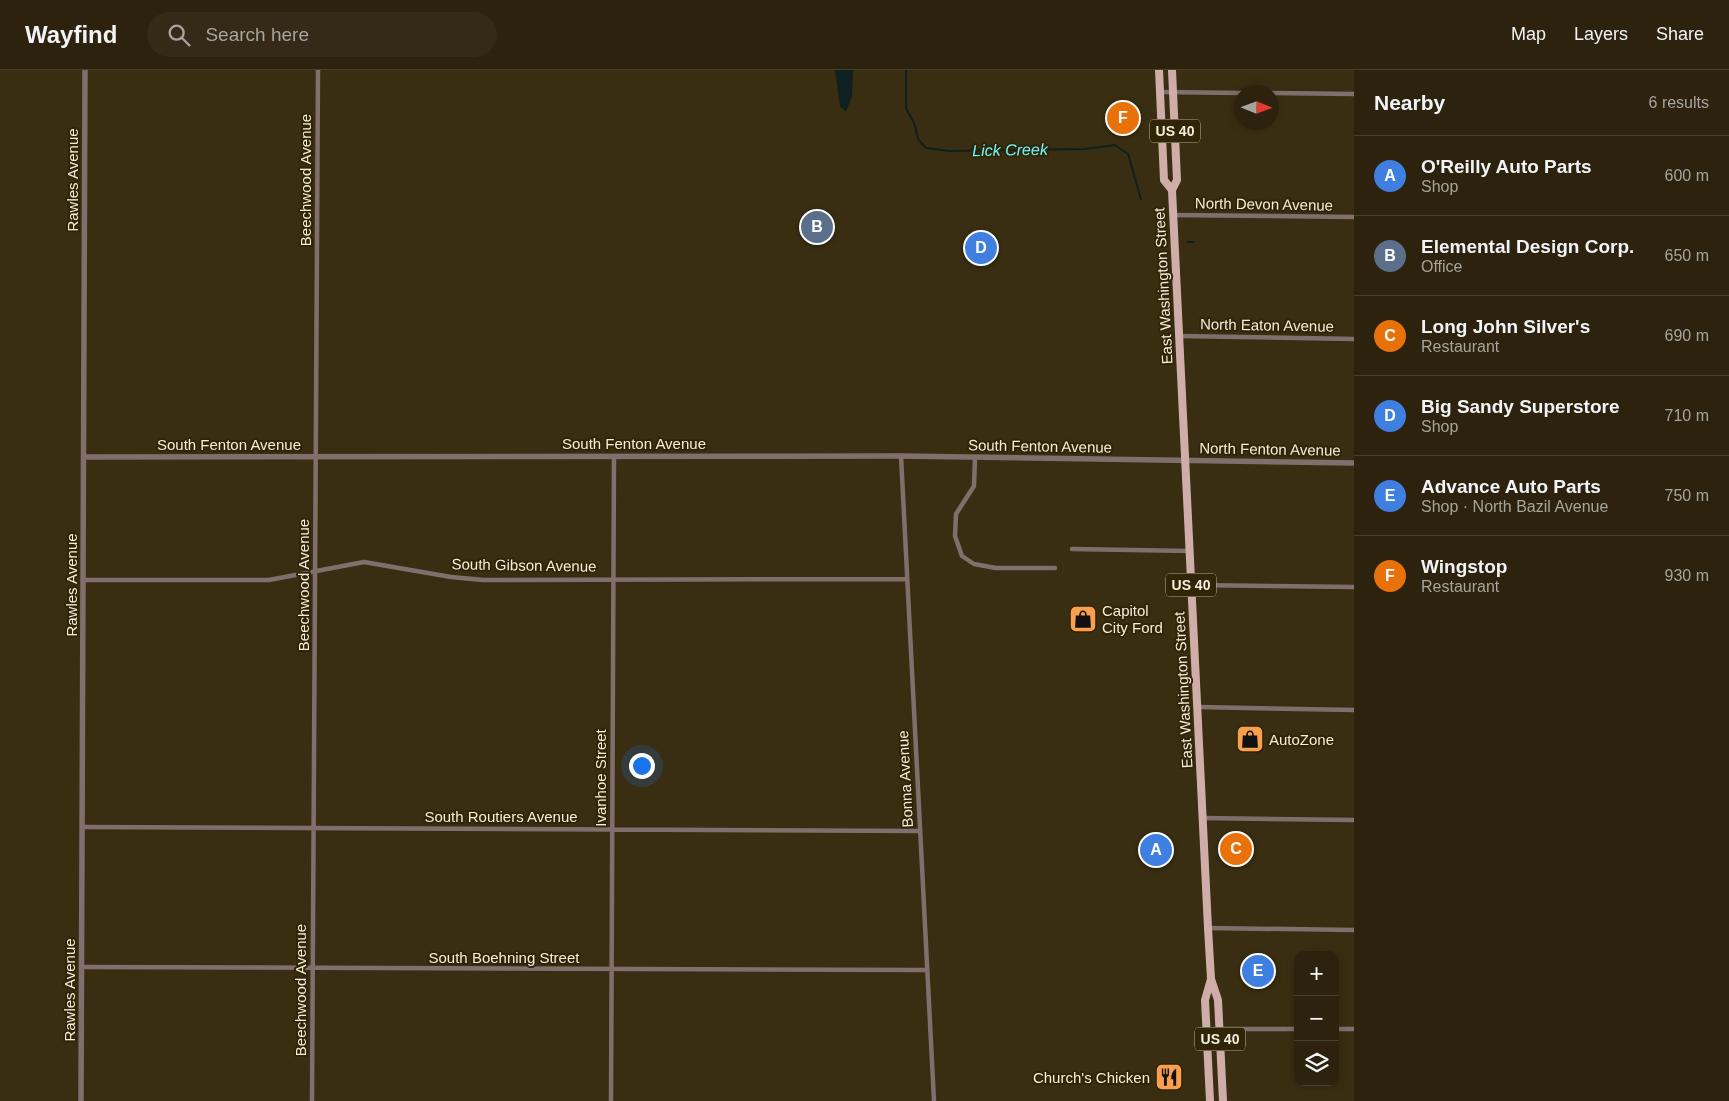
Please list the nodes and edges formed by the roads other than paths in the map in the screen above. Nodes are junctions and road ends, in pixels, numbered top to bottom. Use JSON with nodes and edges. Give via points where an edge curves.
{"nodes":[{"id":1,"x":85,"y":70,"type":"edge"},
{"id":2,"x":318,"y":70,"type":"edge"},
{"id":3,"x":1159,"y":70,"type":"edge"},
{"id":4,"x":1172,"y":70,"type":"edge"},
{"id":5,"x":1160,"y":92,"type":"junction"},
{"id":6,"x":1173,"y":92,"type":"junction"},
{"id":7,"x":1234,"y":93,"type":"edge"},
{"id":8,"x":1279,"y":93,"type":"edge"},
{"id":9,"x":1354,"y":94,"type":"edge"},
{"id":10,"x":1172,"y":190,"type":"junction"},
{"id":11,"x":1173,"y":215,"type":"junction"},
{"id":12,"x":1354,"y":217,"type":"edge"},
{"id":13,"x":1179,"y":336,"type":"junction"},
{"id":14,"x":1354,"y":339,"type":"edge"},
{"id":15,"x":84,"y":456,"type":"junction"},
{"id":16,"x":316,"y":456,"type":"junction"},
{"id":17,"x":614,"y":456,"type":"junction"},
{"id":18,"x":901,"y":456,"type":"junction"},
{"id":19,"x":975,"y":458,"type":"junction"},
{"id":20,"x":1185,"y":460,"type":"junction"},
{"id":21,"x":1354,"y":463,"type":"edge"},
{"id":22,"x":1072,"y":548,"type":"dead end"},
{"id":23,"x":1190,"y":551,"type":"junction"},
{"id":24,"x":1055,"y":568,"type":"dead end"},
{"id":25,"x":315,"y":571,"type":"junction"},
{"id":26,"x":613,"y":579,"type":"junction"},
{"id":27,"x":908,"y":579,"type":"junction"},
{"id":28,"x":83,"y":580,"type":"junction"},
{"id":29,"x":1191,"y":585,"type":"junction"},
{"id":30,"x":1354,"y":587,"type":"edge"},
{"id":31,"x":1198,"y":707,"type":"junction"},
{"id":32,"x":1354,"y":710,"type":"edge"},
{"id":33,"x":1203,"y":818,"type":"junction"},
{"id":34,"x":1354,"y":820,"type":"edge"},
{"id":35,"x":82,"y":827,"type":"junction"},
{"id":36,"x":314,"y":828,"type":"junction"},
{"id":37,"x":612,"y":829,"type":"junction"},
{"id":38,"x":920,"y":831,"type":"junction"},
{"id":39,"x":1208,"y":928,"type":"junction"},
{"id":40,"x":1354,"y":930,"type":"edge"},
{"id":41,"x":81,"y":966,"type":"junction"},
{"id":42,"x":313,"y":968,"type":"junction"},
{"id":43,"x":611,"y":970,"type":"junction"},
{"id":44,"x":927,"y":970,"type":"junction"},
{"id":45,"x":1211,"y":979,"type":"junction"},
{"id":46,"x":1220,"y":1029,"type":"junction"},
{"id":47,"x":1294,"y":1029,"type":"edge"},
{"id":48,"x":1339,"y":1029,"type":"edge"},
{"id":49,"x":1354,"y":1029,"type":"edge"},
{"id":50,"x":81,"y":1101,"type":"edge"},
{"id":51,"x":312,"y":1101,"type":"edge"},
{"id":52,"x":611,"y":1101,"type":"edge"},
{"id":53,"x":934,"y":1101,"type":"edge"},
{"id":54,"x":1210,"y":1101,"type":"edge"},
{"id":55,"x":1223,"y":1101,"type":"edge"}],
"edges":[{"from":1,"to":15,"type":"street","name":"Rawles Avenue"},
{"from":2,"to":16,"type":"street","name":"Beechwood Avenue"},
{"from":3,"to":5,"type":"main road","name":"East Washington Street","number":"US 40"},
{"from":4,"to":6,"type":"main road","name":"East Washington Street","number":"US 40"},
{"from":5,"to":6,"type":"street"},
{"from":5,"to":10,"type":"main road","name":"East Washington Street","number":"US 40","via":[[1164,180]]},
{"from":6,"to":7,"type":"street"},
{"from":6,"to":10,"type":"main road","name":"East Washington Street","number":"US 40","via":[[1177,180]]},
{"from":8,"to":9,"type":"street"},
{"from":10,"to":11,"type":"main road","name":"East Washington Street","number":"US 40"},
{"from":11,"to":12,"type":"street","name":"North Devon Avenue"},
{"from":11,"to":13,"type":"main road","name":"East Washington Street","number":"US 40"},
{"from":13,"to":14,"type":"street","name":"North Eaton Avenue"},
{"from":13,"to":20,"type":"main road","name":"East Washington Street","number":"US 40"},
{"from":15,"to":16,"type":"street","name":"South Fenton Avenue"},
{"from":15,"to":28,"type":"street","name":"Rawles Avenue"},
{"from":16,"to":17,"type":"street","name":"South Fenton Avenue"},
{"from":16,"to":25,"type":"street","name":"Beechwood Avenue"},
{"from":17,"to":18,"type":"street","name":"South Fenton Avenue"},
{"from":17,"to":26,"type":"street","name":"Ivanhoe Street"},
{"from":18,"to":19,"type":"street","name":"South Fenton Avenue"},
{"from":18,"to":27,"type":"street","name":"Bonna Avenue"},
{"from":19,"to":20,"type":"street","name":"South Fenton Avenue"},
{"from":19,"to":24,"type":"street","via":[[974,486],[956,514],[955,536],[962,556],[974,564],[996,568]]},
{"from":20,"to":21,"type":"street","name":"North Fenton Avenue"},
{"from":20,"to":23,"type":"main road","name":"East Washington Street","number":"US 40"},
{"from":22,"to":23,"type":"street"},
{"from":23,"to":29,"type":"main road","name":"East Washington Street","number":"US 40"},
{"from":25,"to":26,"type":"street","name":"South Gibson Avenue","via":[[364,562],[478,580]]},
{"from":25,"to":28,"type":"street","name":"South Gibson Avenue","via":[[261,580]]},
{"from":25,"to":36,"type":"street","name":"Beechwood Avenue"},
{"from":26,"to":27,"type":"street","name":"South Gibson Avenue"},
{"from":26,"to":37,"type":"street","name":"Ivanhoe Street"},
{"from":27,"to":38,"type":"street","name":"Bonna Avenue"},
{"from":28,"to":35,"type":"street","name":"Rawles Avenue"},
{"from":29,"to":30,"type":"street"},
{"from":29,"to":31,"type":"main road","name":"East Washington Street","number":"US 40"},
{"from":31,"to":32,"type":"street"},
{"from":31,"to":33,"type":"main road","name":"East Washington Street","number":"US 40"},
{"from":33,"to":34,"type":"street"},
{"from":33,"to":39,"type":"main road","name":"East Washington Street","number":"US 40"},
{"from":35,"to":36,"type":"street","name":"South Routiers Avenue"},
{"from":35,"to":41,"type":"street","name":"Rawles Avenue"},
{"from":36,"to":37,"type":"street","name":"South Routiers Avenue"},
{"from":36,"to":42,"type":"street","name":"Beechwood Avenue"},
{"from":37,"to":38,"type":"street","name":"South Routiers Avenue"},
{"from":37,"to":43,"type":"street","name":"Ivanhoe Street"},
{"from":38,"to":44,"type":"street","name":"Bonna Avenue"},
{"from":39,"to":40,"type":"street"},
{"from":39,"to":45,"type":"main road","name":"East Washington Street","number":"US 40"},
{"from":41,"to":42,"type":"street","name":"South Boehning Street"},
{"from":41,"to":50,"type":"street","name":"Rawles Avenue"},
{"from":42,"to":43,"type":"street","name":"South Boehning Street"},
{"from":42,"to":51,"type":"street","name":"Beechwood Avenue"},
{"from":43,"to":44,"type":"street","name":"South Boehning Street"},
{"from":43,"to":52,"type":"street","name":"Ivanhoe Street"},
{"from":44,"to":53,"type":"street","name":"Bonna Avenue"},
{"from":45,"to":46,"type":"main road","name":"East Washington Street","number":"US 40","via":[[1218,1000]]},
{"from":45,"to":54,"type":"main road","name":"East Washington Street","number":"US 40","via":[[1205,1000]]},
{"from":46,"to":47,"type":"street"},
{"from":46,"to":55,"type":"main road","name":"East Washington Street","number":"US 40"},
{"from":48,"to":49,"type":"street"}]}
